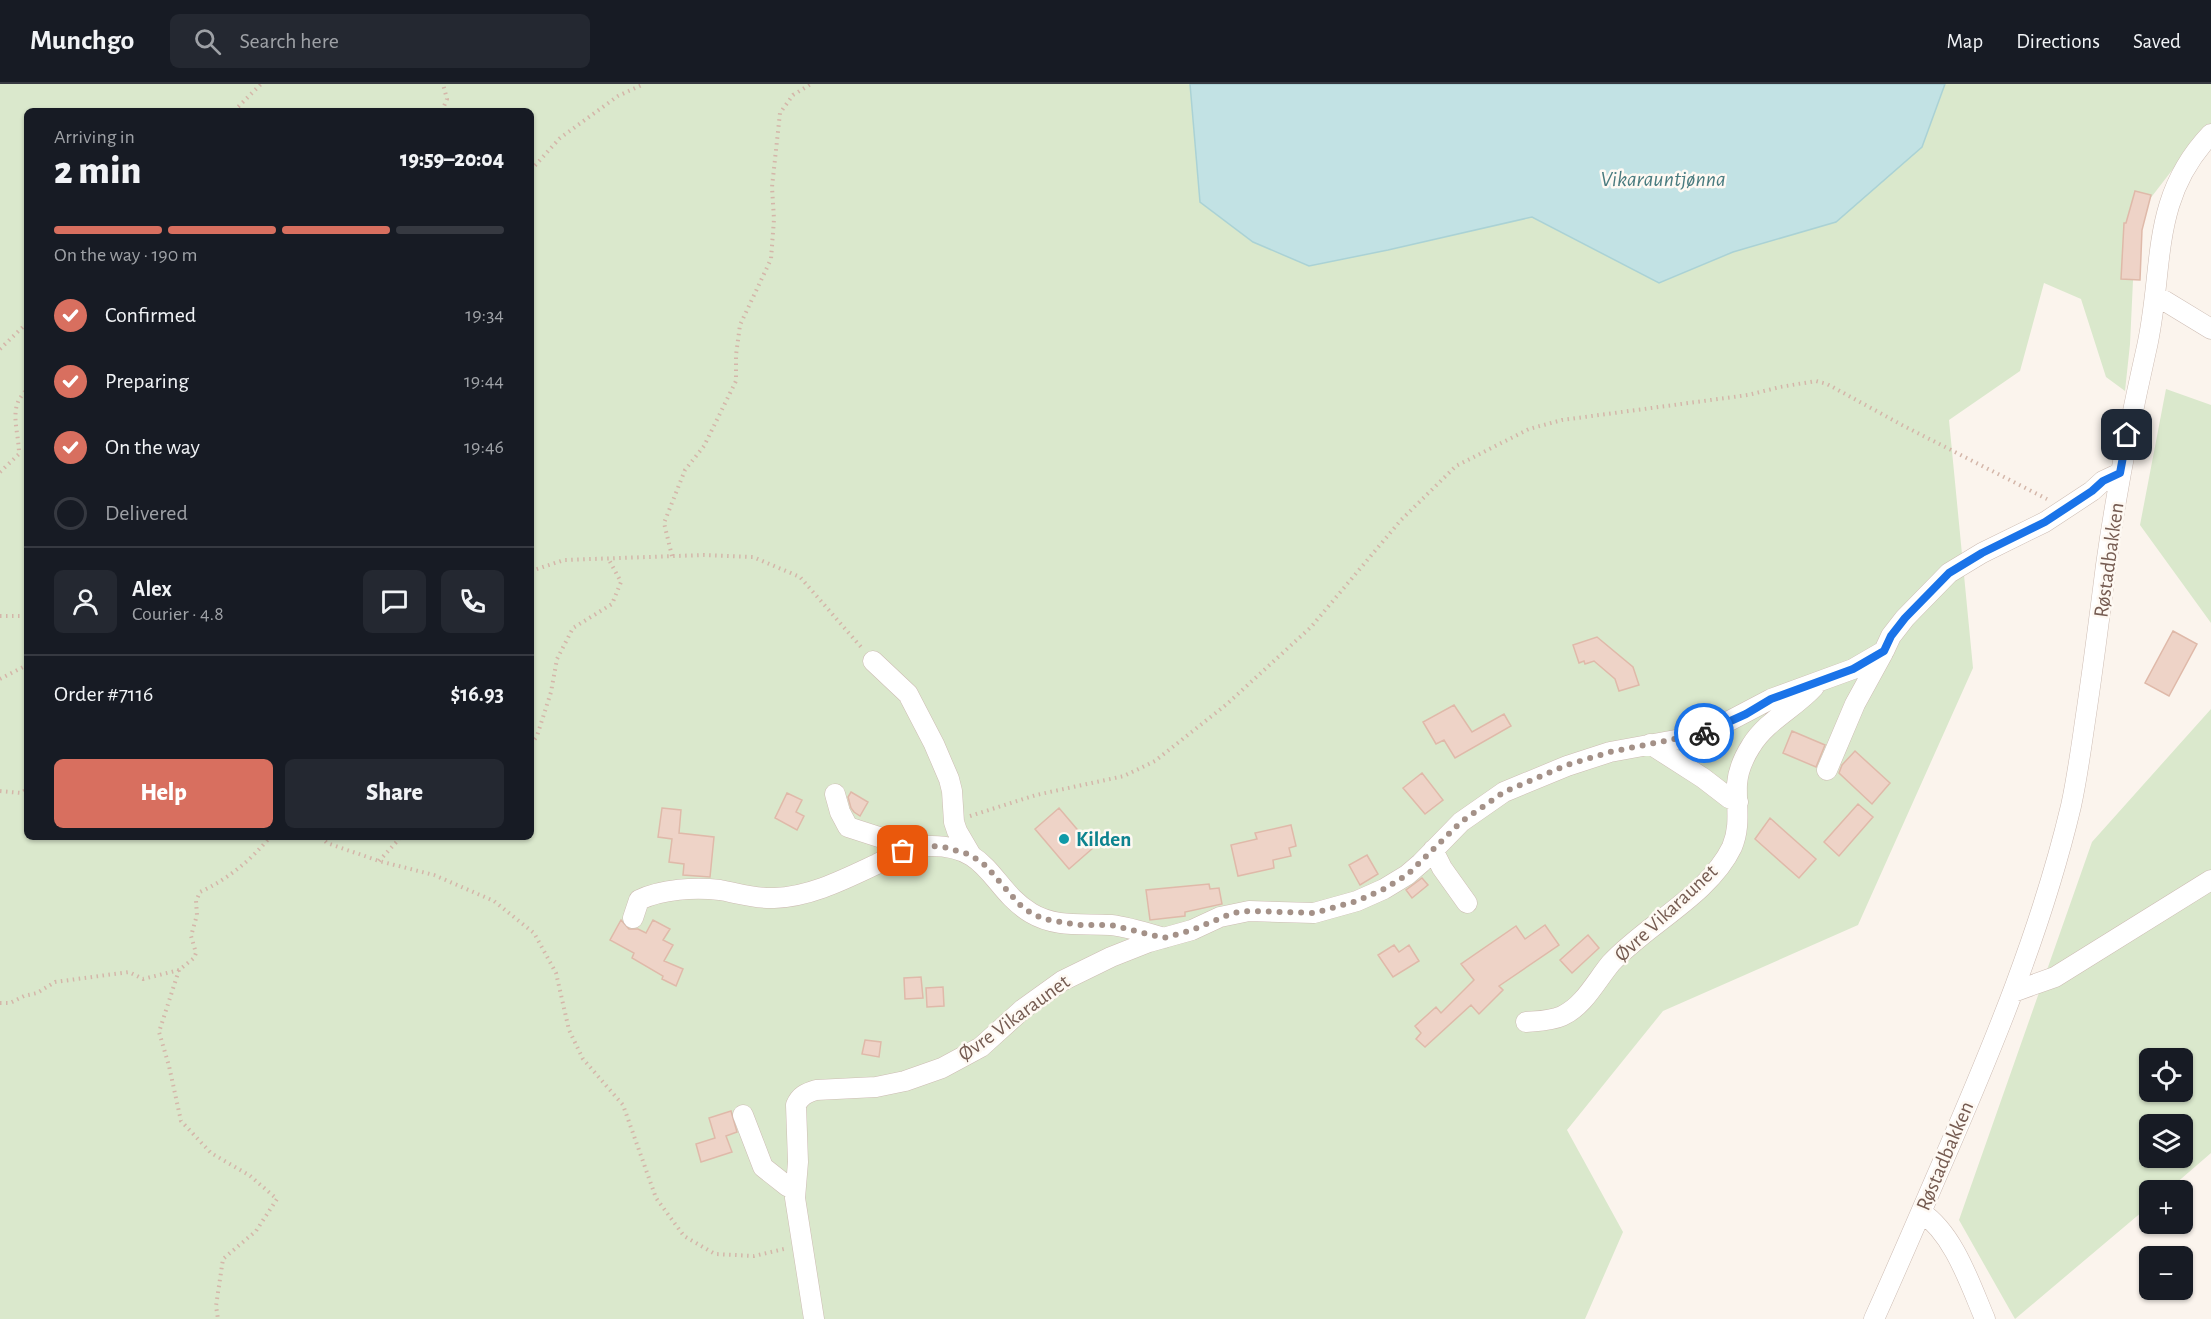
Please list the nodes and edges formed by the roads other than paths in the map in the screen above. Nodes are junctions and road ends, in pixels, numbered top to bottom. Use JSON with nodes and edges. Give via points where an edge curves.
{"nodes":[{"id":1,"x":2211,"y":134,"type":"edge"},
{"id":2,"x":2156,"y":297,"type":"junction"},
{"id":3,"x":2211,"y":329,"type":"edge"},
{"id":4,"x":2120,"y":473,"type":"junction"},
{"id":5,"x":1884,"y":651,"type":"junction"},
{"id":6,"x":873,"y":661,"type":"road end"},
{"id":7,"x":1818,"y":683,"type":"junction"},
{"id":8,"x":1650,"y":744,"type":"junction"},
{"id":9,"x":1827,"y":770,"type":"dead end"},
{"id":10,"x":835,"y":794,"type":"dead end"},
{"id":11,"x":1738,"y":802,"type":"junction"},
{"id":12,"x":913,"y":848,"type":"junction"},
{"id":13,"x":1433,"y":850,"type":"junction"},
{"id":14,"x":971,"y":855,"type":"junction"},
{"id":15,"x":2211,"y":880,"type":"edge"},
{"id":16,"x":1467,"y":903,"type":"dead end"},
{"id":17,"x":633,"y":918,"type":"dead end"},
{"id":18,"x":1164,"y":938,"type":"junction"},
{"id":19,"x":2013,"y":992,"type":"junction"},
{"id":20,"x":1526,"y":1022,"type":"dead end"},
{"id":21,"x":742,"y":1115,"type":"dead end"},
{"id":22,"x":794,"y":1189,"type":"junction"},
{"id":23,"x":1921,"y":1212,"type":"junction"},
{"id":24,"x":814,"y":1319,"type":"edge"},
{"id":25,"x":1874,"y":1319,"type":"edge"},
{"id":26,"x":1985,"y":1319,"type":"edge"}],
"edges":[{"from":1,"to":2,"type":"street","name":"Røstadbakken","via":[[2194,154],[2170,199],[2160,243]]},
{"from":2,"to":3,"type":"street"},
{"from":2,"to":4,"type":"street","name":"Røstadbakken"},
{"from":4,"to":5,"type":"street","name":"Øvre Vikaraunet","via":[[2045,522],[1949,573],[1905,618]]},
{"from":4,"to":19,"type":"street","name":"Røstadbakken","via":[[2072,803]]},
{"from":5,"to":7,"type":"street","name":"Øvre Vikaraunet"},
{"from":5,"to":9,"type":"street","name":"Øvre Vikaraunet","via":[[1862,688]]},
{"from":6,"to":14,"type":"street","name":"Øvre Vikaraunet","via":[[908,694],[934,744],[952,791],[954,822]]},
{"from":7,"to":8,"type":"street","name":"Øvre Vikaraunet","via":[[1771,699],[1712,730]]},
{"from":7,"to":11,"type":"street","name":"Øvre Vikaraunet","via":[[1752,744],[1737,782]]},
{"from":8,"to":11,"type":"street"},
{"from":8,"to":13,"type":"street","name":"Øvre Vikaraunet","via":[[1567,765],[1504,792],[1461,822]]},
{"from":10,"to":12,"type":"street","name":"Øvre Vikaraunet","via":[[848,826]]},
{"from":11,"to":20,"type":"street","name":"Øvre Vikaraunet","via":[[1736,836],[1710,877],[1622,952],[1577,1005],[1562,1016]]},
{"from":12,"to":14,"type":"street","name":"Øvre Vikaraunet","via":[[944,847]]},
{"from":12,"to":17,"type":"street","name":"Øvre Vikaraunet","via":[[831,885],[792,895],[765,898],[704,889],[651,895],[639,900]]},
{"from":13,"to":16,"type":"street"},
{"from":13,"to":18,"type":"street","name":"Øvre Vikaraunet","via":[[1407,875],[1357,901],[1314,913],[1233,913]]},
{"from":14,"to":18,"type":"street","name":"Øvre Vikaraunet","via":[[986,866],[1019,904],[1044,919],[1111,925]]},
{"from":15,"to":19,"type":"street","via":[[2050,979]]},
{"from":18,"to":22,"type":"street","name":"Øvre Vikaraunet","via":[[1111,957],[1062,981],[981,1047],[942,1068],[905,1081],[816,1090],[800,1098],[796,1105],[798,1162]]},
{"from":19,"to":23,"type":"street","name":"Røstadbakken"},
{"from":21,"to":22,"type":"street","via":[[763,1167]]},
{"from":22,"to":24,"type":"street","name":"Øvre Vikaraunet"},
{"from":23,"to":25,"type":"street","name":"Røstadbakken"},
{"from":23,"to":26,"type":"street","via":[[1945,1235]]}]}
